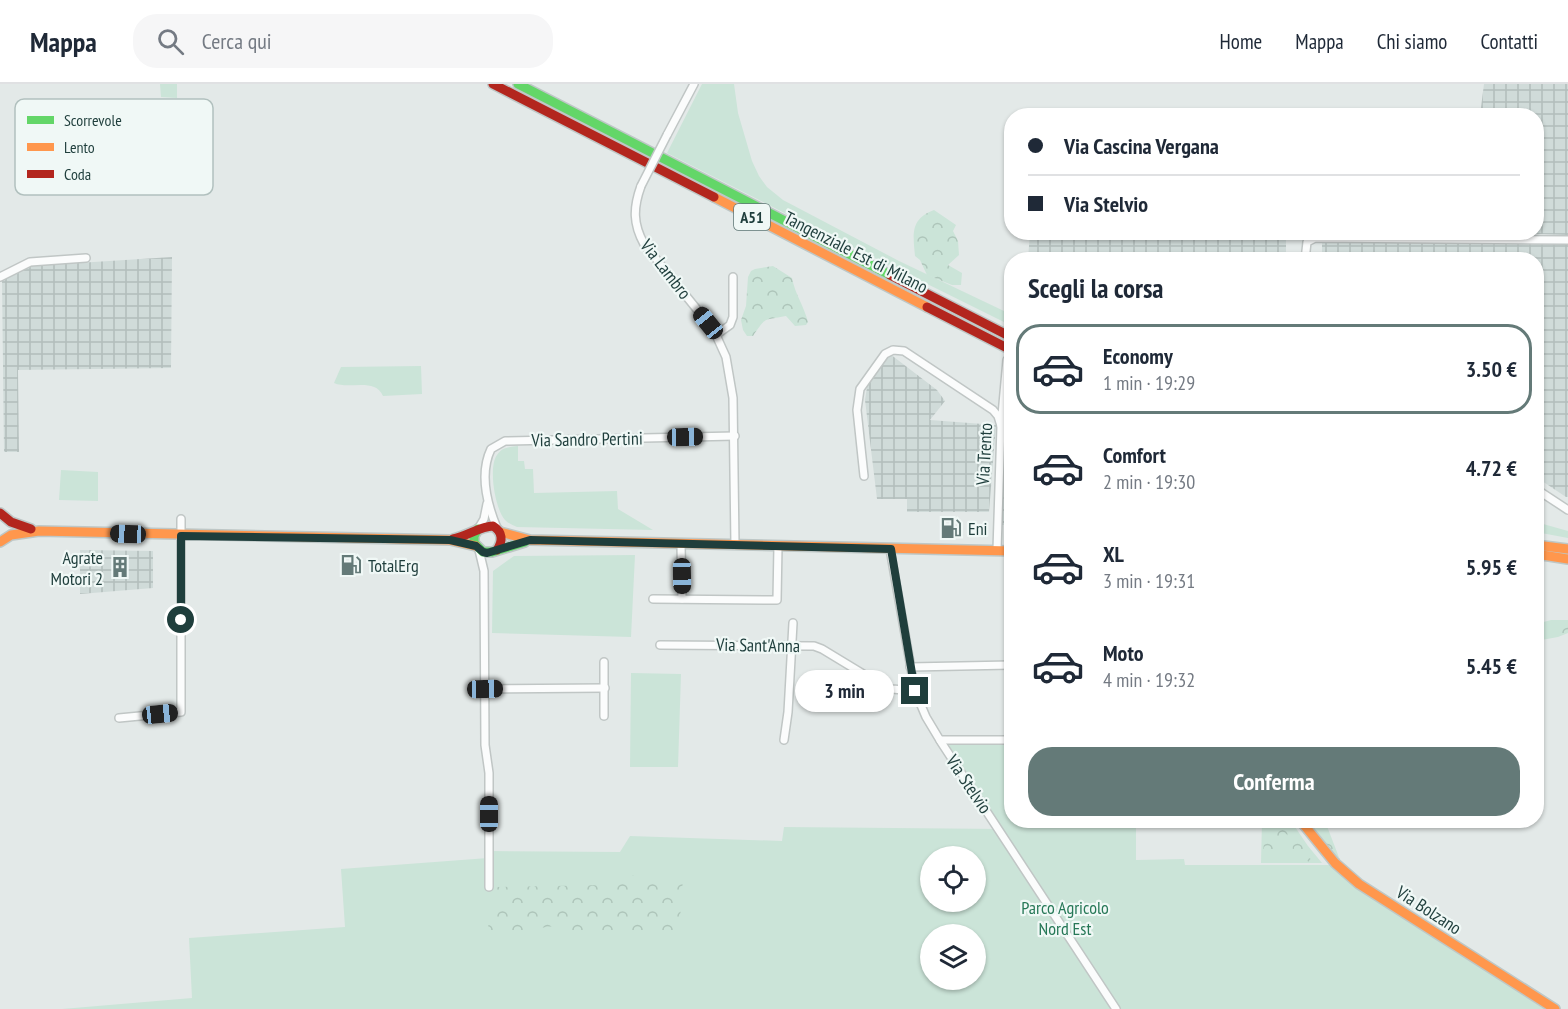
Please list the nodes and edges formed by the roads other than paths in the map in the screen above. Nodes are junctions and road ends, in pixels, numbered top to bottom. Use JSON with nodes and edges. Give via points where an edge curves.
{"nodes":[{"id":1,"x":493,"y":84,"type":"edge"},
{"id":2,"x":518,"y":84,"type":"edge"},
{"id":3,"x":694,"y":84,"type":"edge"},
{"id":4,"x":1544,"y":240,"type":"edge"},
{"id":5,"x":1568,"y":240,"type":"edge"},
{"id":6,"x":86,"y":258,"type":"dead end"},
{"id":7,"x":0,"y":277,"type":"edge"},
{"id":8,"x":733,"y":277,"type":"dead end"},
{"id":9,"x":1004,"y":333,"type":"edge"},
{"id":10,"x":716,"y":335,"type":"junction"},
{"id":11,"x":1004,"y":346,"type":"edge"},
{"id":12,"x":1004,"y":386,"type":"edge"},
{"id":13,"x":1001,"y":426,"type":"junction"},
{"id":14,"x":735,"y":436,"type":"junction"},
{"id":15,"x":864,"y":476,"type":"dead end"},
{"id":16,"x":1544,"y":494,"type":"edge"},
{"id":17,"x":488,"y":498,"type":"junction"},
{"id":18,"x":0,"y":505,"type":"edge"},
{"id":19,"x":1568,"y":510,"type":"edge"},
{"id":20,"x":4,"y":516,"type":"edge"},
{"id":21,"x":181,"y":519,"type":"dead end"},
{"id":22,"x":478,"y":529,"type":"junction"},
{"id":23,"x":39,"y":531,"type":"junction"},
{"id":24,"x":499,"y":531,"type":"junction"},
{"id":25,"x":181,"y":536,"type":"junction"},
{"id":26,"x":450,"y":540,"type":"junction"},
{"id":27,"x":530,"y":540,"type":"junction"},
{"id":28,"x":2,"y":541,"type":"edge"},
{"id":29,"x":1544,"y":543,"type":"edge"},
{"id":30,"x":681,"y":544,"type":"junction"},
{"id":31,"x":735,"y":545,"type":"junction"},
{"id":32,"x":778,"y":546,"type":"junction"},
{"id":33,"x":1544,"y":546,"type":"edge"},
{"id":34,"x":477,"y":548,"type":"junction"},
{"id":35,"x":1556,"y":548,"type":"junction"},
{"id":36,"x":891,"y":549,"type":"junction"},
{"id":37,"x":1568,"y":549,"type":"edge"},
{"id":38,"x":997,"y":550,"type":"junction"},
{"id":39,"x":1004,"y":550,"type":"edge"},
{"id":40,"x":494,"y":551,"type":"junction"},
{"id":41,"x":1544,"y":557,"type":"edge"},
{"id":42,"x":1563,"y":559,"type":"edge"},
{"id":43,"x":484,"y":571,"type":"junction"},
{"id":44,"x":654,"y":599,"type":"dead end"},
{"id":45,"x":682,"y":599,"type":"junction"},
{"id":46,"x":793,"y":623,"type":"dead end"},
{"id":47,"x":660,"y":645,"type":"dead end"},
{"id":48,"x":792,"y":645,"type":"junction"},
{"id":49,"x":604,"y":662,"type":"dead end"},
{"id":50,"x":1004,"y":665,"type":"edge"},
{"id":51,"x":910,"y":667,"type":"junction"},
{"id":52,"x":605,"y":688,"type":"junction"},
{"id":53,"x":485,"y":689,"type":"junction"},
{"id":54,"x":915,"y":691,"type":"junction"},
{"id":55,"x":604,"y":716,"type":"dead end"},
{"id":56,"x":119,"y":718,"type":"dead end"},
{"id":57,"x":784,"y":740,"type":"dead end"},
{"id":58,"x":940,"y":740,"type":"junction"},
{"id":59,"x":1004,"y":740,"type":"edge"},
{"id":60,"x":1307,"y":828,"type":"edge"},
{"id":61,"x":489,"y":887,"type":"dead end"},
{"id":62,"x":1116,"y":1009,"type":"edge"},
{"id":63,"x":1555,"y":1009,"type":"edge"}],
"edges":[{"from":1,"to":11,"type":"main road","name":"Tangenziale Est di Milano","number":"A51"},
{"from":2,"to":9,"type":"main road","name":"Tangenziale Est di Milano","number":"A51"},
{"from":3,"to":10,"type":"street","name":"Via Lambro","bridge":true,"via":[[641,186],[634,218],[639,235]]},
{"from":4,"to":5,"type":"street"},
{"from":6,"to":7,"type":"street","via":[[30,262]]},
{"from":8,"to":10,"type":"street","via":[[733,317],[730,325]]},
{"from":10,"to":14,"type":"street","name":"Via Lambro","via":[[732,384]]},
{"from":12,"to":13,"type":"street","name":"Via Trento"},
{"from":13,"to":15,"type":"street","via":[[993,410],[904,351],[893,350],[885,354],[864,382],[858,399]]},
{"from":13,"to":38,"type":"street","name":"Via Trento"},
{"from":14,"to":17,"type":"street","name":"Via Sandro Pertini","via":[[506,441],[491,449],[485,465]]},
{"from":14,"to":31,"type":"street","name":"Via Lambro"},
{"from":16,"to":19,"type":"street"},
{"from":17,"to":22,"type":"street"},
{"from":17,"to":24,"type":"street"},
{"from":18,"to":20,"type":"main road"},
{"from":20,"to":23,"type":"main road"},
{"from":20,"to":28,"type":"main road","via":[[9,529]]},
{"from":21,"to":25,"type":"street"},
{"from":22,"to":24,"type":"main road","via":[[486,525]]},
{"from":22,"to":26,"type":"main road"},
{"from":22,"to":34,"type":"main road","via":[[474,539]]},
{"from":23,"to":25,"type":"main road"},
{"from":23,"to":28,"type":"main road"},
{"from":24,"to":27,"type":"main road"},
{"from":24,"to":40,"type":"main road","via":[[501,543]]},
{"from":25,"to":26,"type":"main road"},
{"from":25,"to":56,"type":"street","via":[[181,712]]},
{"from":26,"to":34,"type":"main road"},
{"from":27,"to":30,"type":"main road"},
{"from":27,"to":40,"type":"main road"},
{"from":29,"to":35,"type":"main road"},
{"from":30,"to":31,"type":"main road"},
{"from":30,"to":45,"type":"street"},
{"from":31,"to":32,"type":"main road"},
{"from":32,"to":36,"type":"main road"},
{"from":32,"to":45,"type":"street","via":[[777,600]]},
{"from":33,"to":35,"type":"main road"},
{"from":34,"to":40,"type":"main road"},
{"from":34,"to":43,"type":"street"},
{"from":35,"to":37,"type":"main road"},
{"from":36,"to":38,"type":"main road"},
{"from":36,"to":51,"type":"street","name":"Via Stelvio"},
{"from":38,"to":39,"type":"main road"},
{"from":40,"to":43,"type":"street"},
{"from":41,"to":42,"type":"main road"},
{"from":43,"to":53,"type":"street"},
{"from":44,"to":45,"type":"street"},
{"from":46,"to":48,"type":"street"},
{"from":47,"to":48,"type":"street","name":"Via Sant'Anna"},
{"from":48,"to":54,"type":"street","name":"Via Sant'Anna","via":[[822,649],[891,690]]},
{"from":48,"to":57,"type":"street"},
{"from":49,"to":52,"type":"street"},
{"from":50,"to":51,"type":"street"},
{"from":51,"to":54,"type":"street","name":"Via Stelvio"},
{"from":52,"to":53,"type":"street"},
{"from":52,"to":55,"type":"street"},
{"from":53,"to":61,"type":"street"},
{"from":54,"to":58,"type":"street","name":"Via Stelvio"},
{"from":58,"to":59,"type":"street","name":"Via Stelvio"},
{"from":58,"to":62,"type":"street","name":"Via Stelvio"},
{"from":60,"to":63,"type":"main road","name":"Via Bolzano","via":[[1335,863],[1359,884]]}]}
